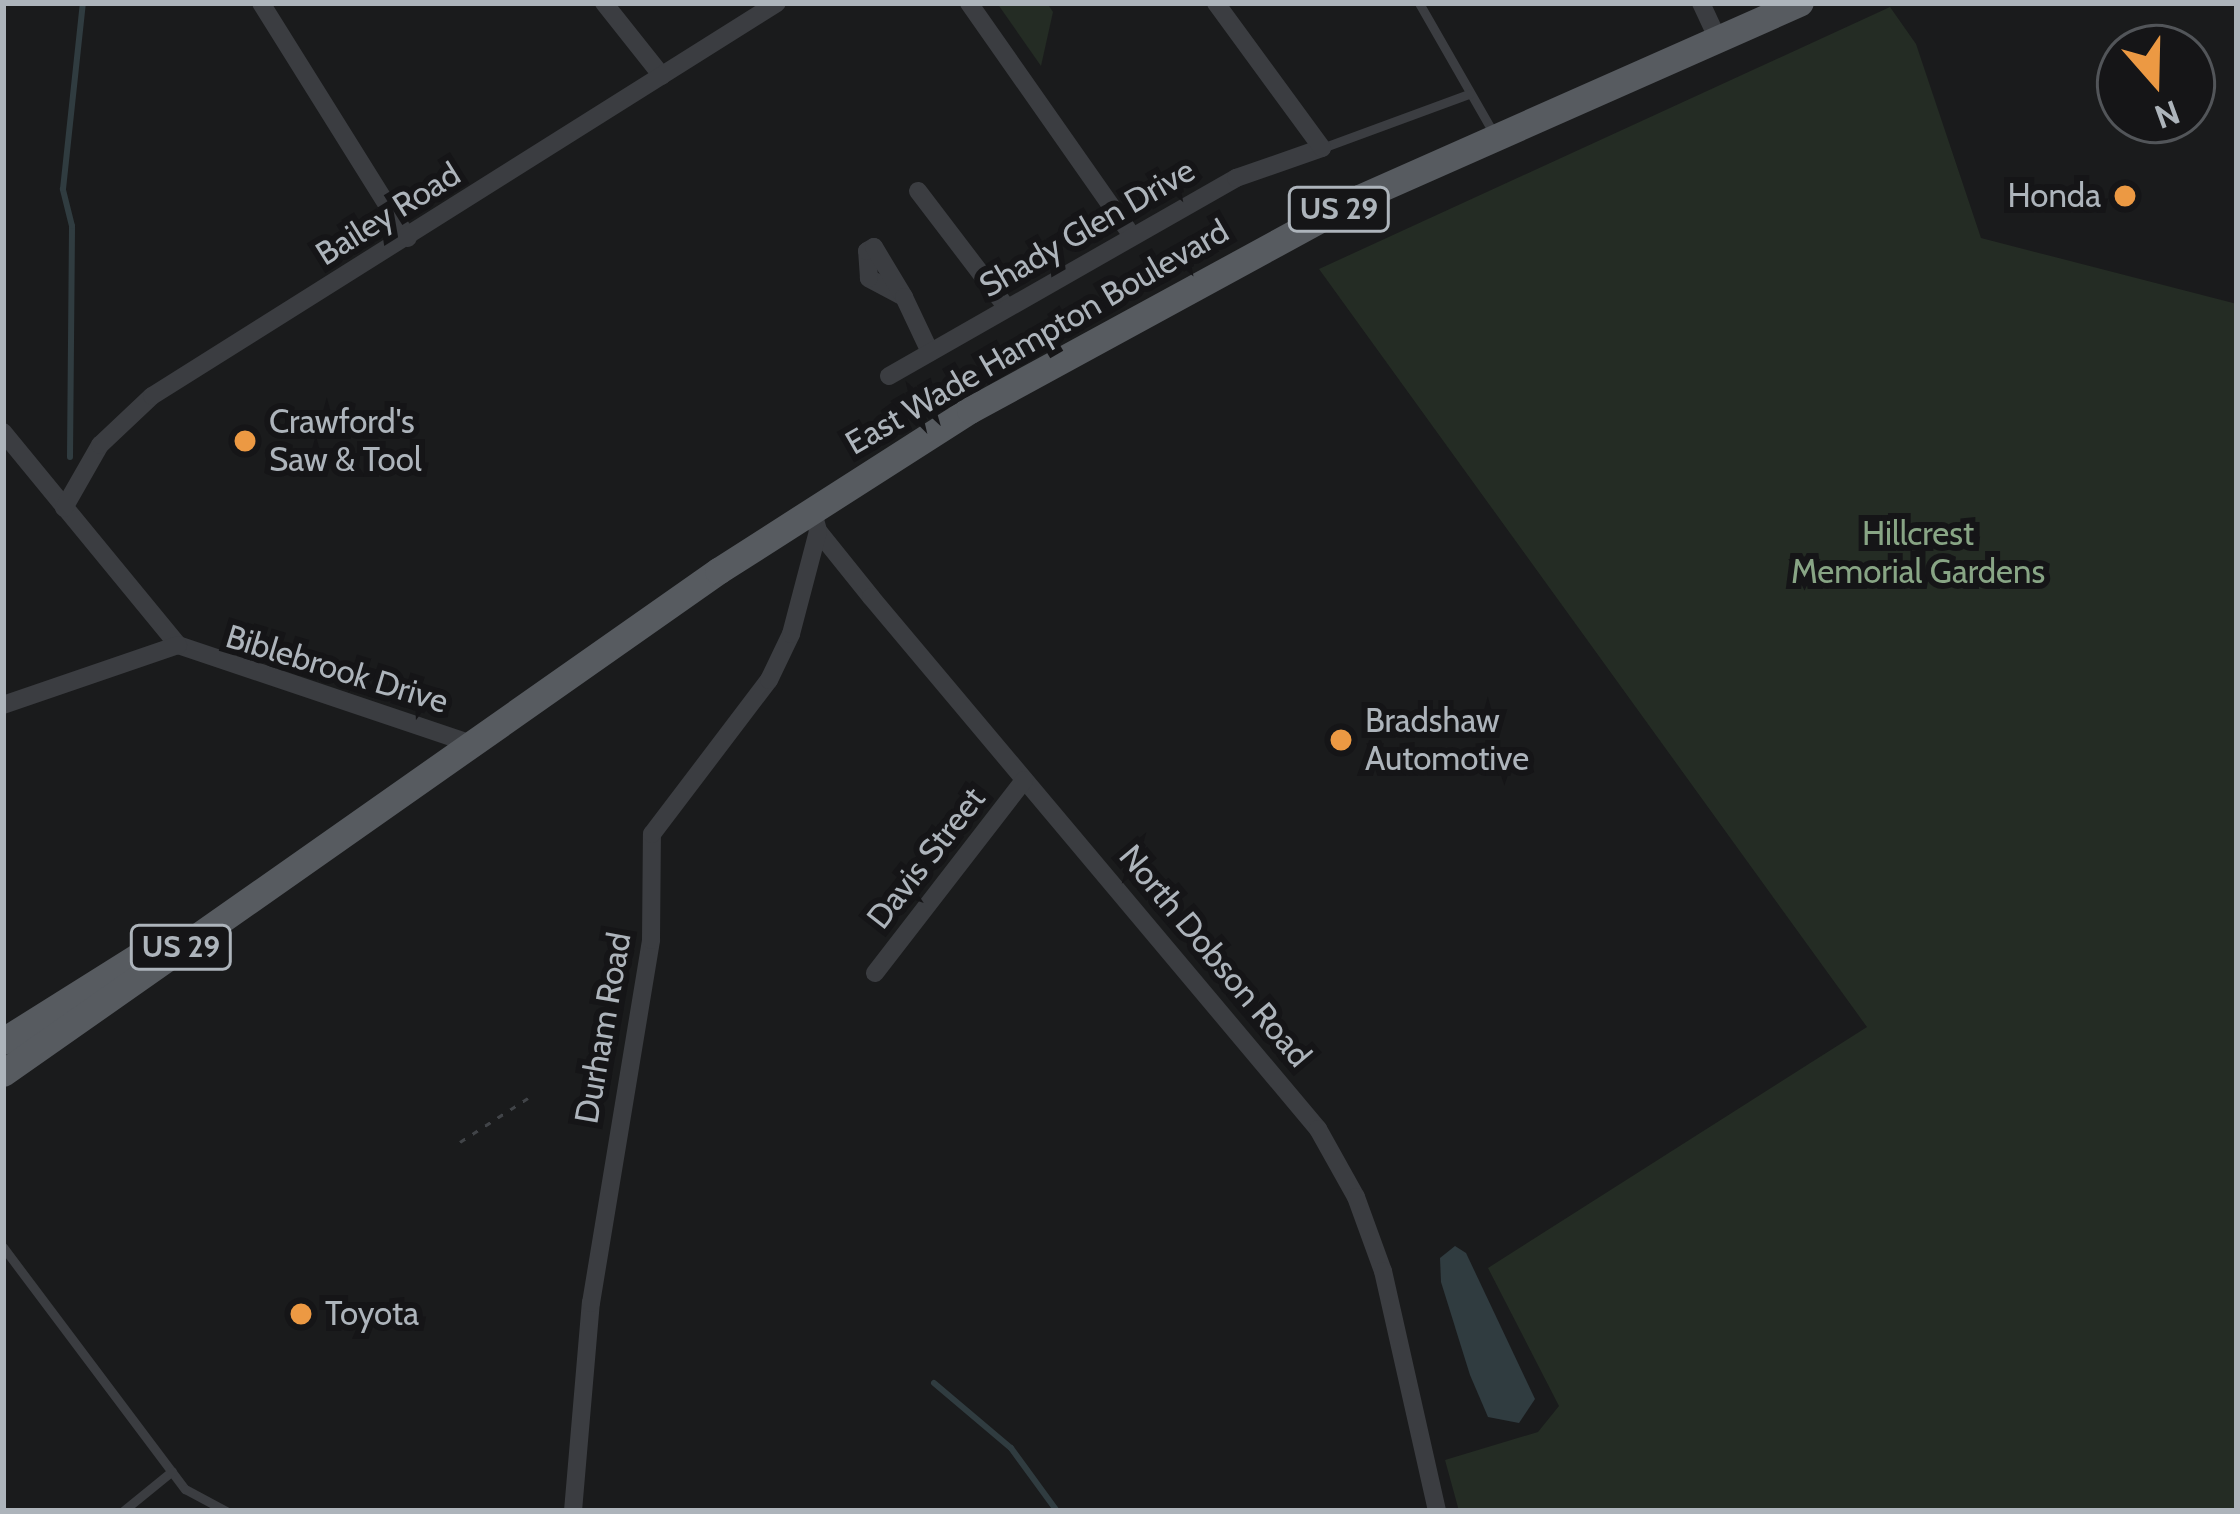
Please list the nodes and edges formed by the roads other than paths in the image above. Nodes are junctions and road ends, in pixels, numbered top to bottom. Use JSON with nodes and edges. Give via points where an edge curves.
{"nodes":[{"id":1,"x":261,"y":3,"type":"edge"},
{"id":2,"x":604,"y":3,"type":"edge"},
{"id":3,"x":777,"y":3,"type":"edge"},
{"id":4,"x":969,"y":3,"type":"edge"},
{"id":5,"x":1216,"y":3,"type":"edge"},
{"id":6,"x":1419,"y":3,"type":"edge"},
{"id":7,"x":1701,"y":3,"type":"edge"},
{"id":8,"x":1800,"y":3,"type":"edge"},
{"id":9,"x":1718,"y":37,"type":"junction"},
{"id":10,"x":662,"y":76,"type":"junction"},
{"id":11,"x":1469,"y":94,"type":"junction"},
{"id":12,"x":1494,"y":135,"type":"junction"},
{"id":13,"x":1322,"y":148,"type":"junction"},
{"id":14,"x":918,"y":191,"type":"dead end"},
{"id":15,"x":1132,"y":236,"type":"junction"},
{"id":16,"x":408,"y":238,"type":"junction"},
{"id":17,"x":904,"y":298,"type":"dead end"},
{"id":18,"x":1006,"y":308,"type":"junction"},
{"id":19,"x":930,"y":352,"type":"junction"},
{"id":20,"x":889,"y":376,"type":"dead end"},
{"id":21,"x":3,"y":432,"type":"edge"},
{"id":22,"x":64,"y":508,"type":"junction"},
{"id":23,"x":816,"y":521,"type":"junction"},
{"id":24,"x":178,"y":645,"type":"junction"},
{"id":25,"x":3,"y":705,"type":"edge"},
{"id":26,"x":469,"y":742,"type":"junction"},
{"id":27,"x":1024,"y":780,"type":"junction"},
{"id":28,"x":358,"y":819,"type":"junction"},
{"id":29,"x":875,"y":973,"type":"dead end"},
{"id":30,"x":3,"y":1041,"type":"edge"},
{"id":31,"x":3,"y":1073,"type":"edge"},
{"id":32,"x":3,"y":1247,"type":"edge"},
{"id":33,"x":172,"y":1471,"type":"junction"},
{"id":34,"x":123,"y":1511,"type":"edge"},
{"id":35,"x":226,"y":1511,"type":"edge"},
{"id":36,"x":573,"y":1511,"type":"edge"},
{"id":37,"x":1436,"y":1511,"type":"edge"}],
"edges":[{"from":1,"to":16,"type":"street"},
{"from":2,"to":10,"type":"street"},
{"from":3,"to":10,"type":"street","name":"Bailey Road"},
{"from":4,"to":15,"type":"street"},
{"from":5,"to":13,"type":"street"},
{"from":6,"to":11,"type":"lane"},
{"from":7,"to":9,"type":"street"},
{"from":8,"to":9,"type":"main road","name":"East Wade Hampton Boulevard","number":"US 29"},
{"from":9,"to":12,"type":"main road","name":"East Wade Hampton Boulevard","number":"US 29"},
{"from":10,"to":16,"type":"street","name":"Bailey Road"},
{"from":11,"to":12,"type":"lane"},
{"from":11,"to":13,"type":"lane"},
{"from":12,"to":23,"type":"main road","name":"East Wade Hampton Boulevard","number":"US 29","via":[[1164,299]]},
{"from":13,"to":15,"type":"street","name":"Shady Glen Drive","via":[[1236,178]]},
{"from":14,"to":18,"type":"street"},
{"from":15,"to":18,"type":"street","name":"Shady Glen Drive"},
{"from":16,"to":22,"type":"street","name":"Bailey Road","via":[[124,417]]},
{"from":17,"to":19,"type":"street"},
{"from":18,"to":19,"type":"street","name":"Shady Glen Drive"},
{"from":19,"to":20,"type":"street","name":"Shady Glen Drive"},
{"from":21,"to":22,"type":"street","name":"Biblebrook Drive"},
{"from":22,"to":24,"type":"street","name":"Biblebrook Drive"},
{"from":23,"to":26,"type":"main road","name":"East Wade Hampton Boulevard","number":"US 29"},
{"from":23,"to":27,"type":"street","name":"North Dobson Road"},
{"from":23,"to":36,"type":"street","name":"Durham Road","via":[[791,634],[769,680],[652,834],[652,924],[591,1303]]},
{"from":24,"to":25,"type":"street"},
{"from":24,"to":26,"type":"street","name":"Biblebrook Drive"},
{"from":26,"to":28,"type":"main road","name":"East Wade Hampton Boulevard","number":"US 29"},
{"from":27,"to":29,"type":"street","name":"Davis Street"},
{"from":27,"to":37,"type":"street","name":"North Dobson Road","via":[[1287,1085],[1346,1174],[1383,1271]]},
{"from":28,"to":30,"type":"main road","name":"East Wade Hampton Boulevard","number":"US 29"},
{"from":28,"to":31,"type":"main road","name":"East Wade Hampton Boulevard","number":"US 29"},
{"from":32,"to":33,"type":"lane"},
{"from":33,"to":34,"type":"lane"},
{"from":33,"to":35,"type":"lane","via":[[185,1489]]}]}
